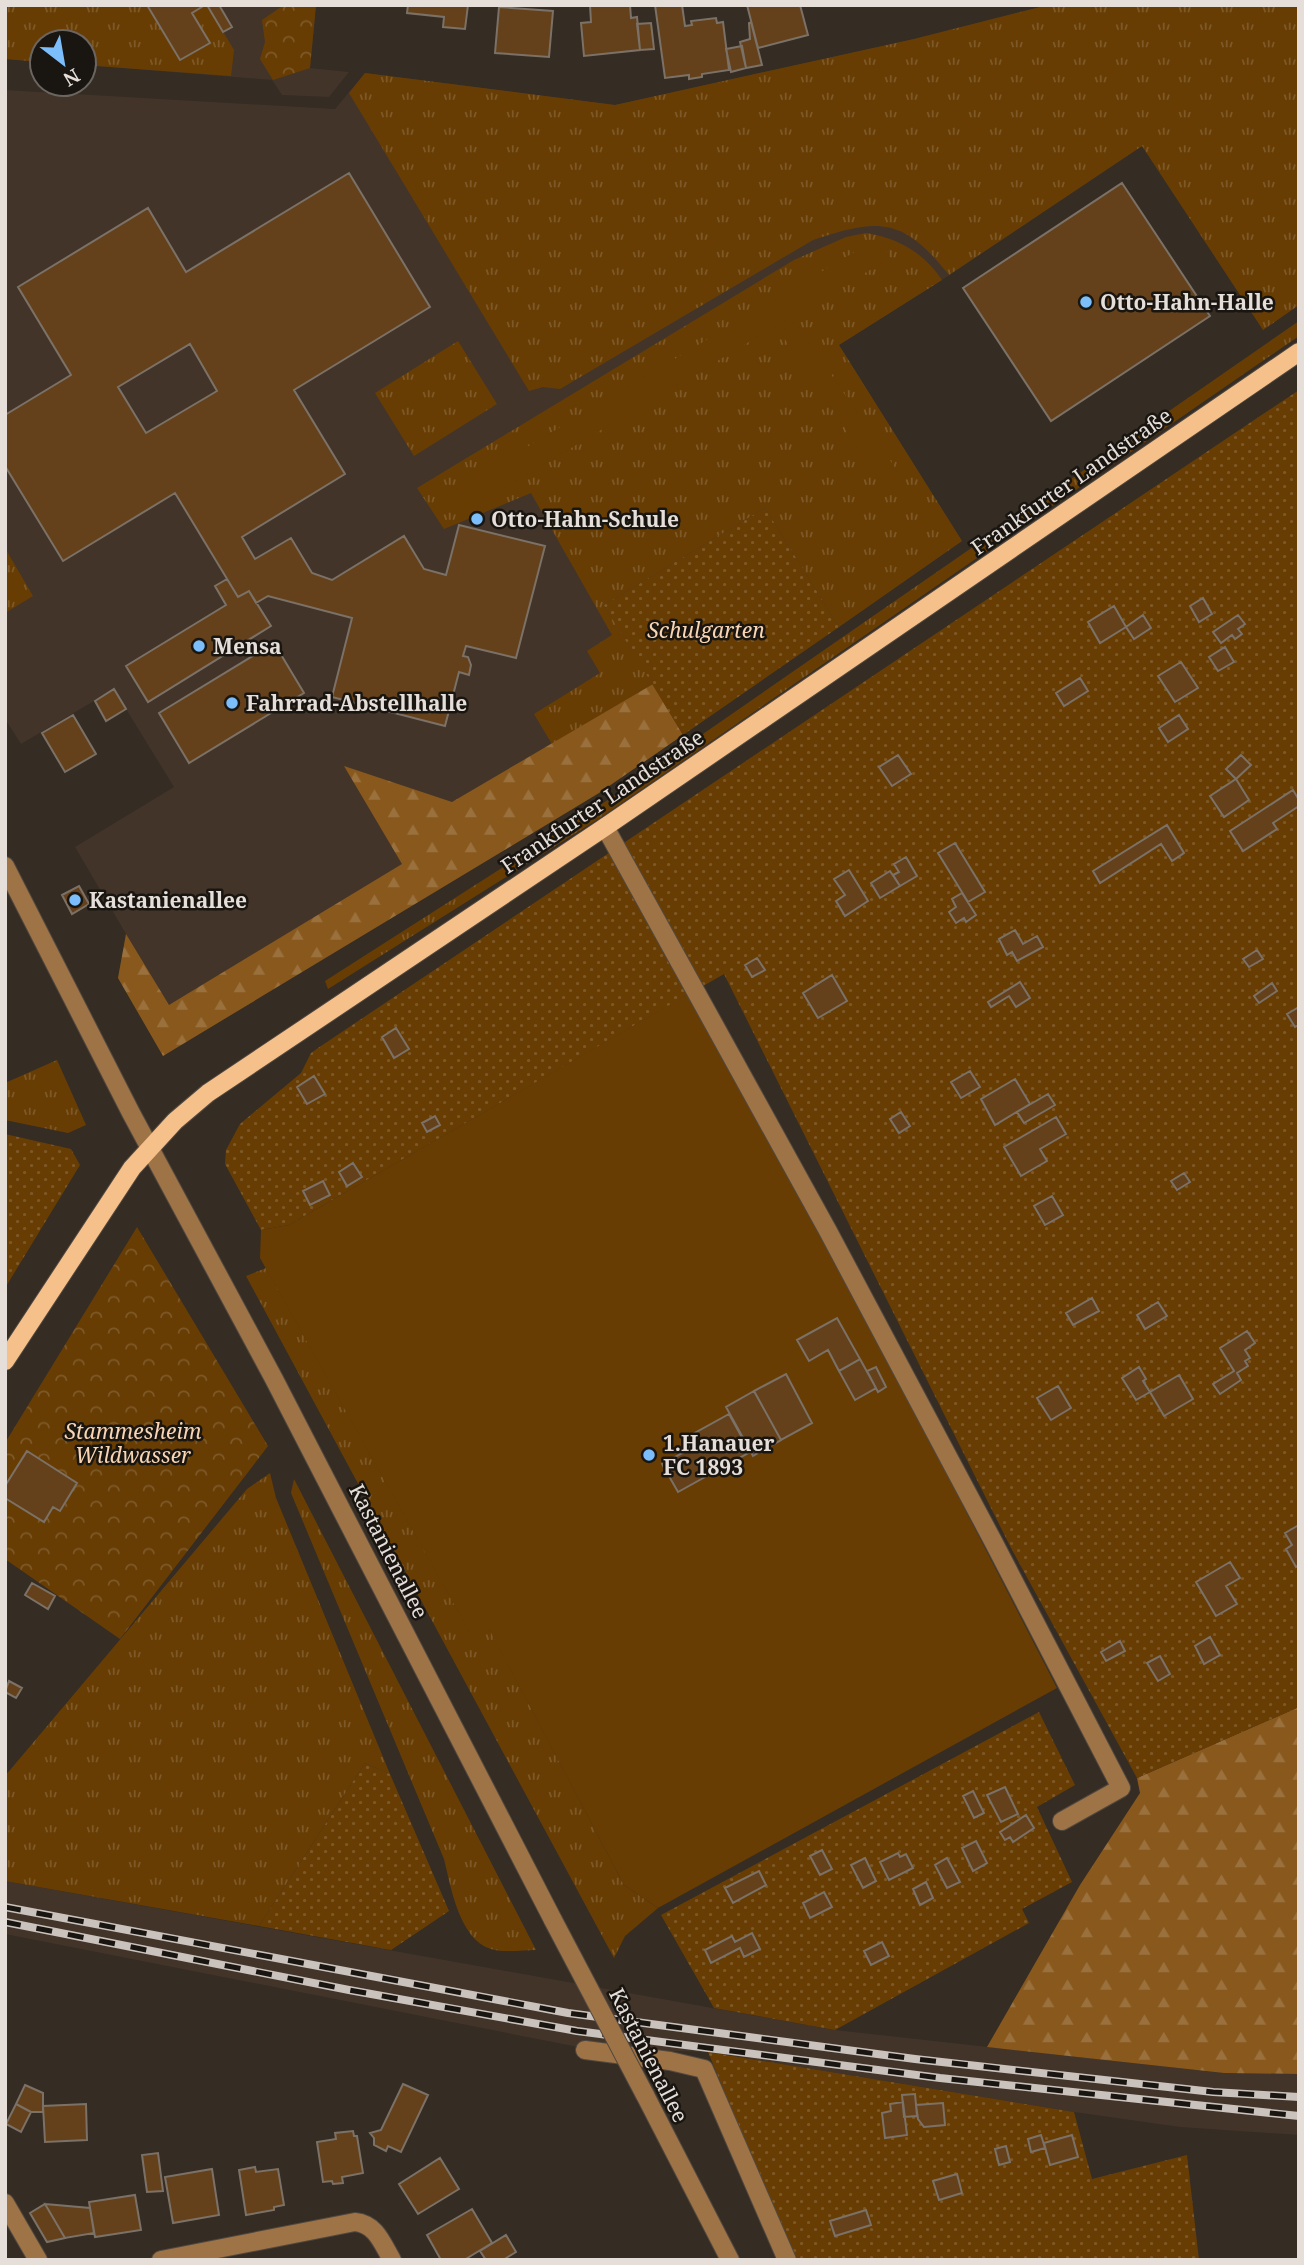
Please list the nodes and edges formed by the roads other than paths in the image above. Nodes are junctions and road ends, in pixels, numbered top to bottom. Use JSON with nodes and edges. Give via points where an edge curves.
{"nodes":[{"id":1,"x":1299,"y":352,"type":"edge"},
{"id":2,"x":605,"y":827,"type":"junction"},
{"id":3,"x":5,"y":866,"type":"edge"},
{"id":4,"x":150,"y":1147,"type":"junction"},
{"id":5,"x":5,"y":1361,"type":"edge"},
{"id":6,"x":1062,"y":1821,"type":"dead end"},
{"id":7,"x":585,"y":2050,"type":"dead end"},
{"id":8,"x":5,"y":2203,"type":"edge"},
{"id":9,"x":38,"y":2260,"type":"edge"},
{"id":10,"x":161,"y":2260,"type":"edge"},
{"id":11,"x":392,"y":2260,"type":"edge"},
{"id":12,"x":730,"y":2260,"type":"edge"},
{"id":13,"x":787,"y":2260,"type":"edge"}],
"edges":[{"from":1,"to":2,"type":"main road","name":"Frankfurter Landstraße"},
{"from":2,"to":4,"type":"main road","name":"Frankfurter Landstraße","via":[[208,1093]]},
{"from":2,"to":6,"type":"street","via":[[828,1231],[1121,1788]]},
{"from":3,"to":4,"type":"street","name":"Kastanienallee"},
{"from":4,"to":5,"type":"main road","name":"Frankfurter Landstraße"},
{"from":4,"to":12,"type":"street","name":"Kastanienallee","bridge":true},
{"from":7,"to":13,"type":"street","via":[[705,2069]]},
{"from":8,"to":9,"type":"street"},
{"from":10,"to":11,"type":"street","via":[[355,2222],[376,2232]]}]}
